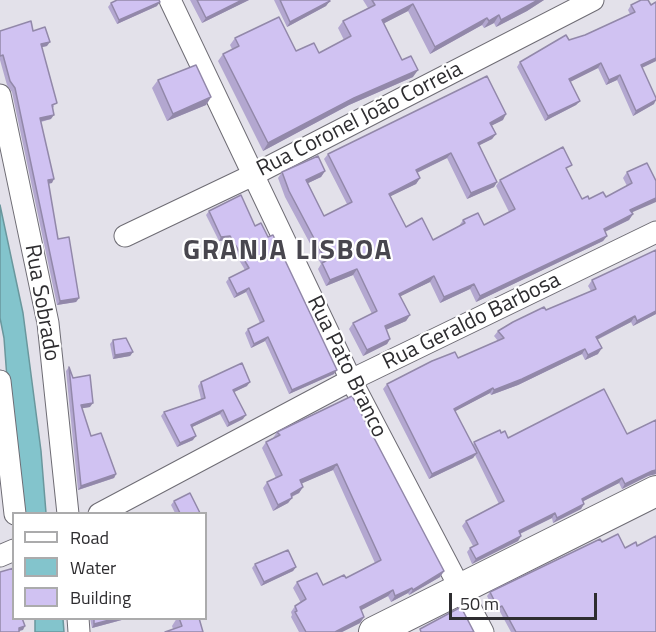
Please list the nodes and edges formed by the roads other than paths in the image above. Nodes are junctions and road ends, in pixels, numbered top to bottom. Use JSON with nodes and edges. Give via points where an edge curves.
{"nodes":[{"id":1,"x":170,"y":0,"type":"edge"},
{"id":2,"x":593,"y":0,"type":"edge"},
{"id":3,"x":0,"y":95,"type":"edge"},
{"id":4,"x":253,"y":175,"type":"junction"},
{"id":5,"x":656,"y":232,"type":"edge"},
{"id":6,"x":125,"y":236,"type":"dead end"},
{"id":7,"x":351,"y":380,"type":"junction"},
{"id":8,"x":0,"y":381,"type":"edge"},
{"id":9,"x":656,"y":491,"type":"edge"},
{"id":10,"x":15,"y":512,"type":"edge"},
{"id":11,"x":68,"y":512,"type":"edge"},
{"id":12,"x":101,"y":512,"type":"edge"},
{"id":13,"x":462,"y":589,"type":"junction"},
{"id":14,"x":374,"y":632,"type":"edge"},
{"id":15,"x":483,"y":632,"type":"edge"}],
"edges":[{"from":1,"to":4,"type":"street","name":"Rua Pato Branco"},
{"from":2,"to":4,"type":"street","name":"Rua Coronel João Correia"},
{"from":3,"to":11,"type":"street","name":"Rua Sobrado","via":[[48,323]]},
{"from":4,"to":6,"type":"street","name":"Rua Coronel João Correia"},
{"from":4,"to":7,"type":"street","name":"Rua Pato Branco"},
{"from":5,"to":7,"type":"street","name":"Rua Geraldo Barbosa"},
{"from":7,"to":12,"type":"street","name":"Rua Geraldo Barbosa"},
{"from":7,"to":13,"type":"street","name":"Rua Pato Branco"},
{"from":8,"to":10,"type":"street"},
{"from":9,"to":13,"type":"street"},
{"from":13,"to":14,"type":"street"},
{"from":13,"to":15,"type":"street","name":"Rua Pato Branco"}]}
